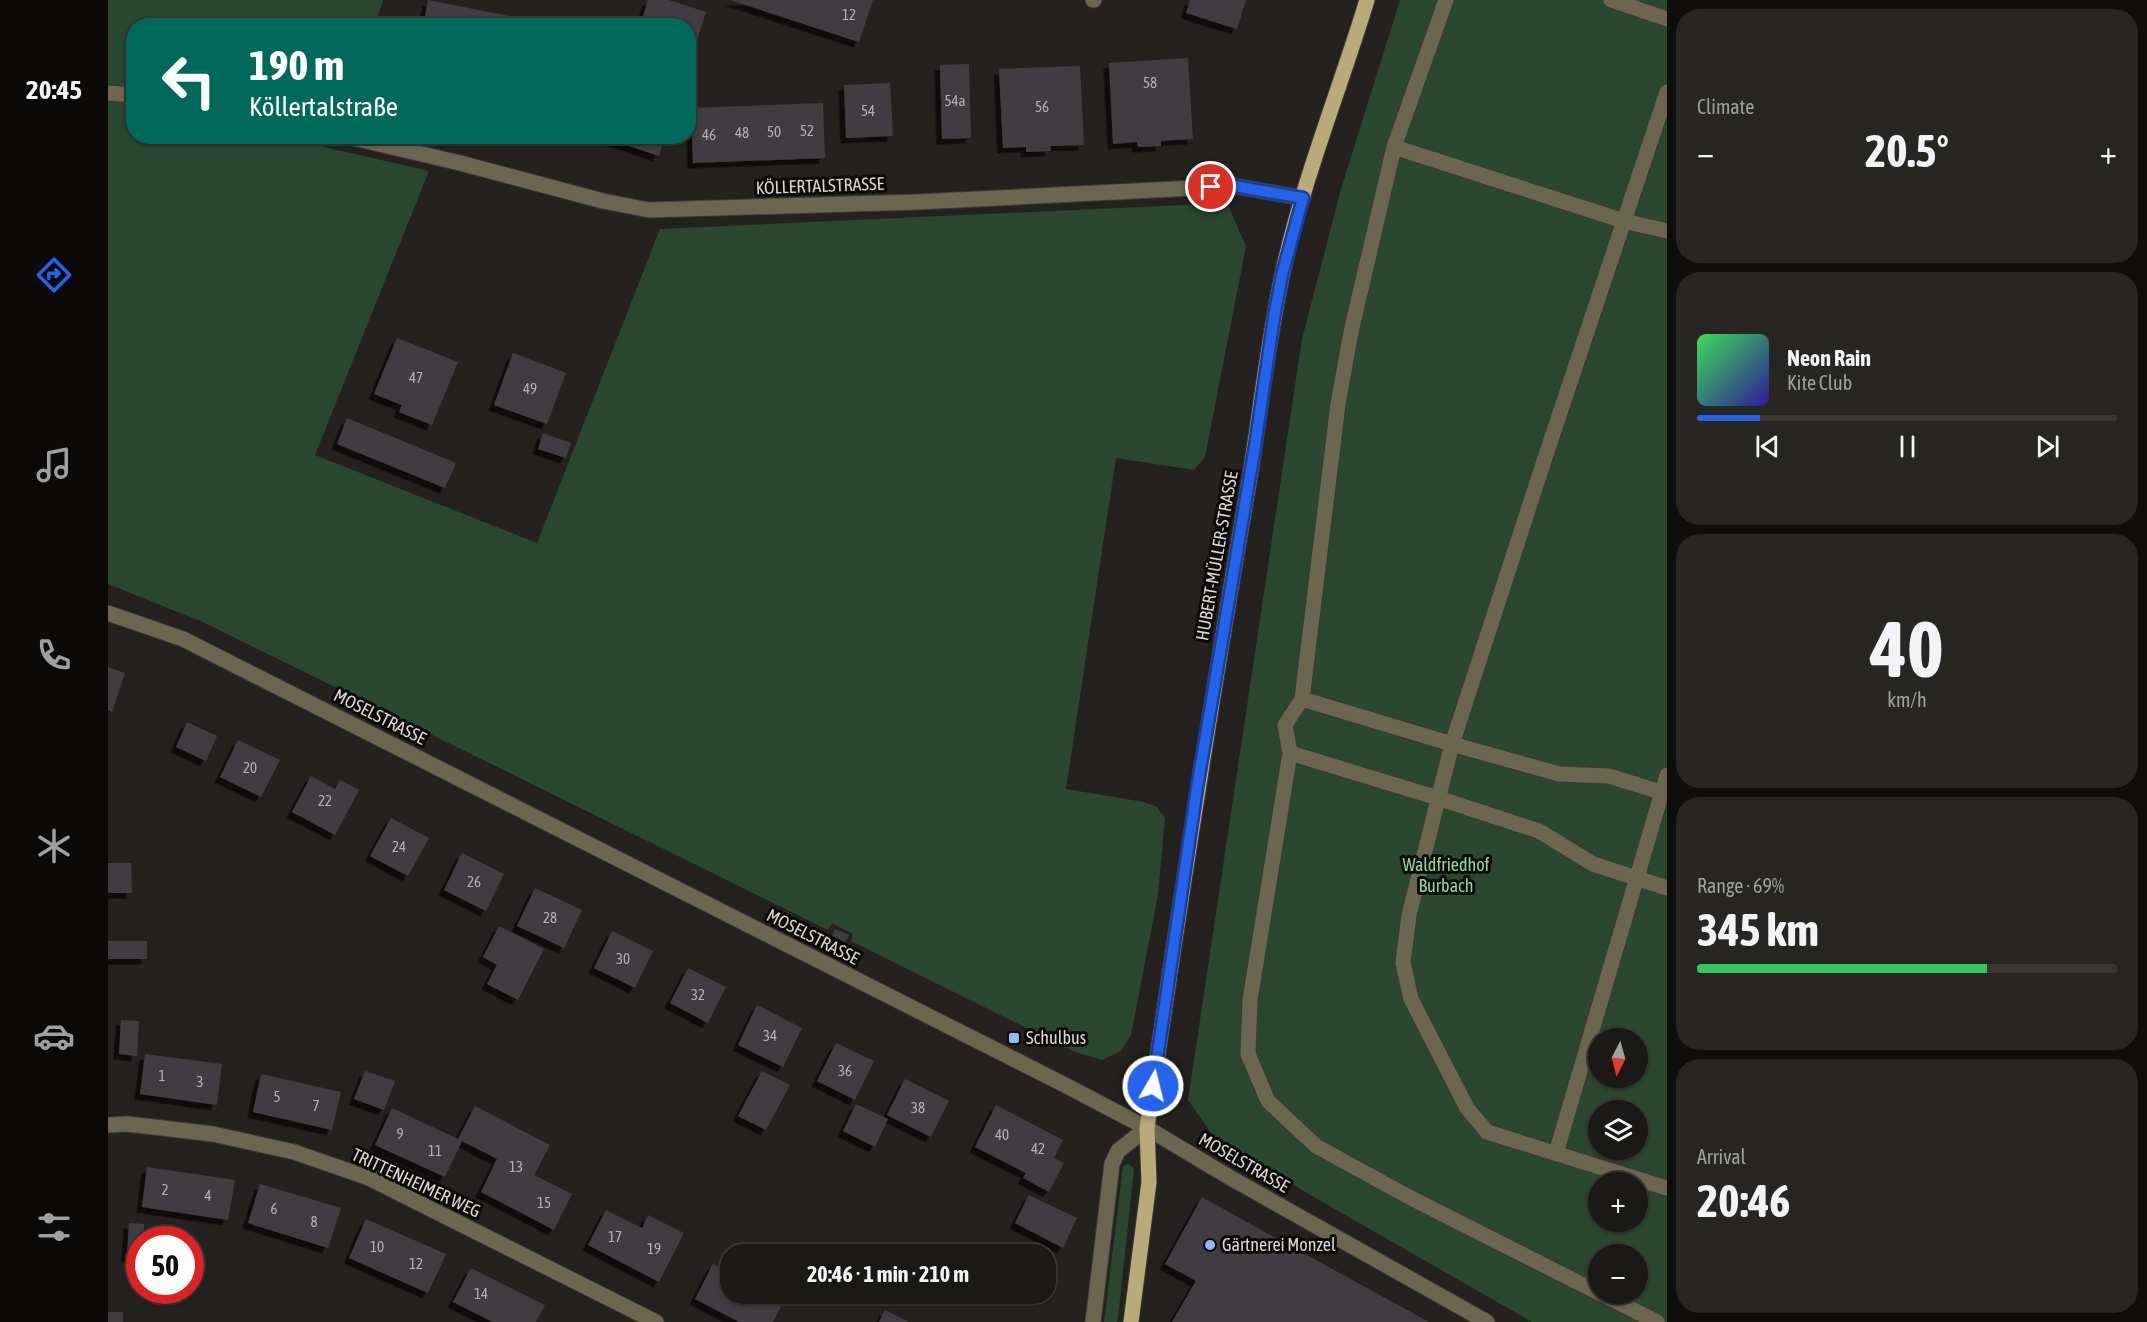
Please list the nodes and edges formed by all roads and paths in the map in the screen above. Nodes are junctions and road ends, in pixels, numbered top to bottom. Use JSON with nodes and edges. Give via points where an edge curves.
{"nodes":[{"id":1,"x":1367,"y":0,"type":"edge"},
{"id":2,"x":1446,"y":0,"type":"edge"},
{"id":3,"x":1611,"y":0,"type":"edge"},
{"id":4,"x":1667,"y":19,"type":"edge"},
{"id":5,"x":1667,"y":92,"type":"edge"},
{"id":6,"x":108,"y":93,"type":"edge"},
{"id":7,"x":126,"y":94,"type":"edge"},
{"id":8,"x":379,"y":144,"type":"edge"},
{"id":9,"x":1394,"y":147,"type":"junction"},
{"id":10,"x":1303,"y":198,"type":"junction"},
{"id":11,"x":1624,"y":221,"type":"junction"},
{"id":12,"x":1667,"y":231,"type":"edge"},
{"id":13,"x":108,"y":614,"type":"edge"},
{"id":14,"x":1302,"y":699,"type":"junction"},
{"id":15,"x":1452,"y":744,"type":"junction"},
{"id":16,"x":1290,"y":753,"type":"junction"},
{"id":17,"x":1667,"y":775,"type":"edge"},
{"id":18,"x":1664,"y":793,"type":"edge"},
{"id":19,"x":1438,"y":798,"type":"junction"},
{"id":20,"x":1636,"y":878,"type":"junction"},
{"id":21,"x":1667,"y":888,"type":"edge"},
{"id":22,"x":108,"y":1125,"type":"edge"},
{"id":23,"x":1147,"y":1128,"type":"junction"},
{"id":24,"x":1556,"y":1153,"type":"junction"},
{"id":25,"x":1667,"y":1188,"type":"edge"},
{"id":26,"x":1588,"y":1287,"type":"edge"},
{"id":27,"x":1621,"y":1304,"type":"edge"},
{"id":28,"x":656,"y":1322,"type":"edge"},
{"id":29,"x":1093,"y":1322,"type":"edge"},
{"id":30,"x":1131,"y":1322,"type":"edge"},
{"id":31,"x":1487,"y":1322,"type":"edge"},
{"id":32,"x":1658,"y":1322,"type":"edge"}],
"edges":[{"from":1,"to":10,"type":"main road","name":"HUBERT-MÜLLER-STRASSE"},
{"from":2,"to":9,"type":"street"},
{"from":3,"to":4,"type":"street"},
{"from":5,"to":11,"type":"street"},
{"from":6,"to":7,"type":"street"},
{"from":8,"to":10,"type":"street","name":"KÖLLERTALSTRASSE","via":[[649,210],[1234,186]]},
{"from":9,"to":11,"type":"street"},
{"from":9,"to":14,"type":"street","via":[[1338,404]]},
{"from":10,"to":23,"type":"main road","name":"HUBERT-MÜLLER-STRASSE","via":[[1274,317],[1197,788]]},
{"from":11,"to":12,"type":"street"},
{"from":11,"to":15,"type":"street"},
{"from":13,"to":23,"type":"street","name":"MOSELSTRASSE","via":[[183,639]]},
{"from":14,"to":15,"type":"street"},
{"from":14,"to":16,"type":"street","via":[[1285,725]]},
{"from":15,"to":18,"type":"street","via":[[1559,774],[1609,776]]},
{"from":15,"to":19,"type":"street"},
{"from":16,"to":19,"type":"street"},
{"from":16,"to":26,"type":"street","via":[[1250,1000],[1248,1054],[1268,1101],[1316,1146]]},
{"from":17,"to":18,"type":"street"},
{"from":18,"to":20,"type":"street"},
{"from":19,"to":20,"type":"street","via":[[1539,831],[1593,864]]},
{"from":19,"to":24,"type":"street","via":[[1408,924],[1403,963],[1411,999],[1467,1108],[1487,1132]]},
{"from":20,"to":21,"type":"street"},
{"from":20,"to":24,"type":"street"},
{"from":22,"to":28,"type":"street","name":"TRITTENHEIMER WEG","via":[[213,1134],[294,1152],[369,1178]]},
{"from":23,"to":29,"type":"street","via":[[1118,1151],[1112,1164]]},
{"from":23,"to":30,"type":"main road","name":"HUBERT-MÜLLER-STRASSE","via":[[1149,1182]]},
{"from":23,"to":31,"type":"street","name":"MOSELSTRASSE"},
{"from":24,"to":25,"type":"street"},
{"from":27,"to":32,"type":"street"}]}
